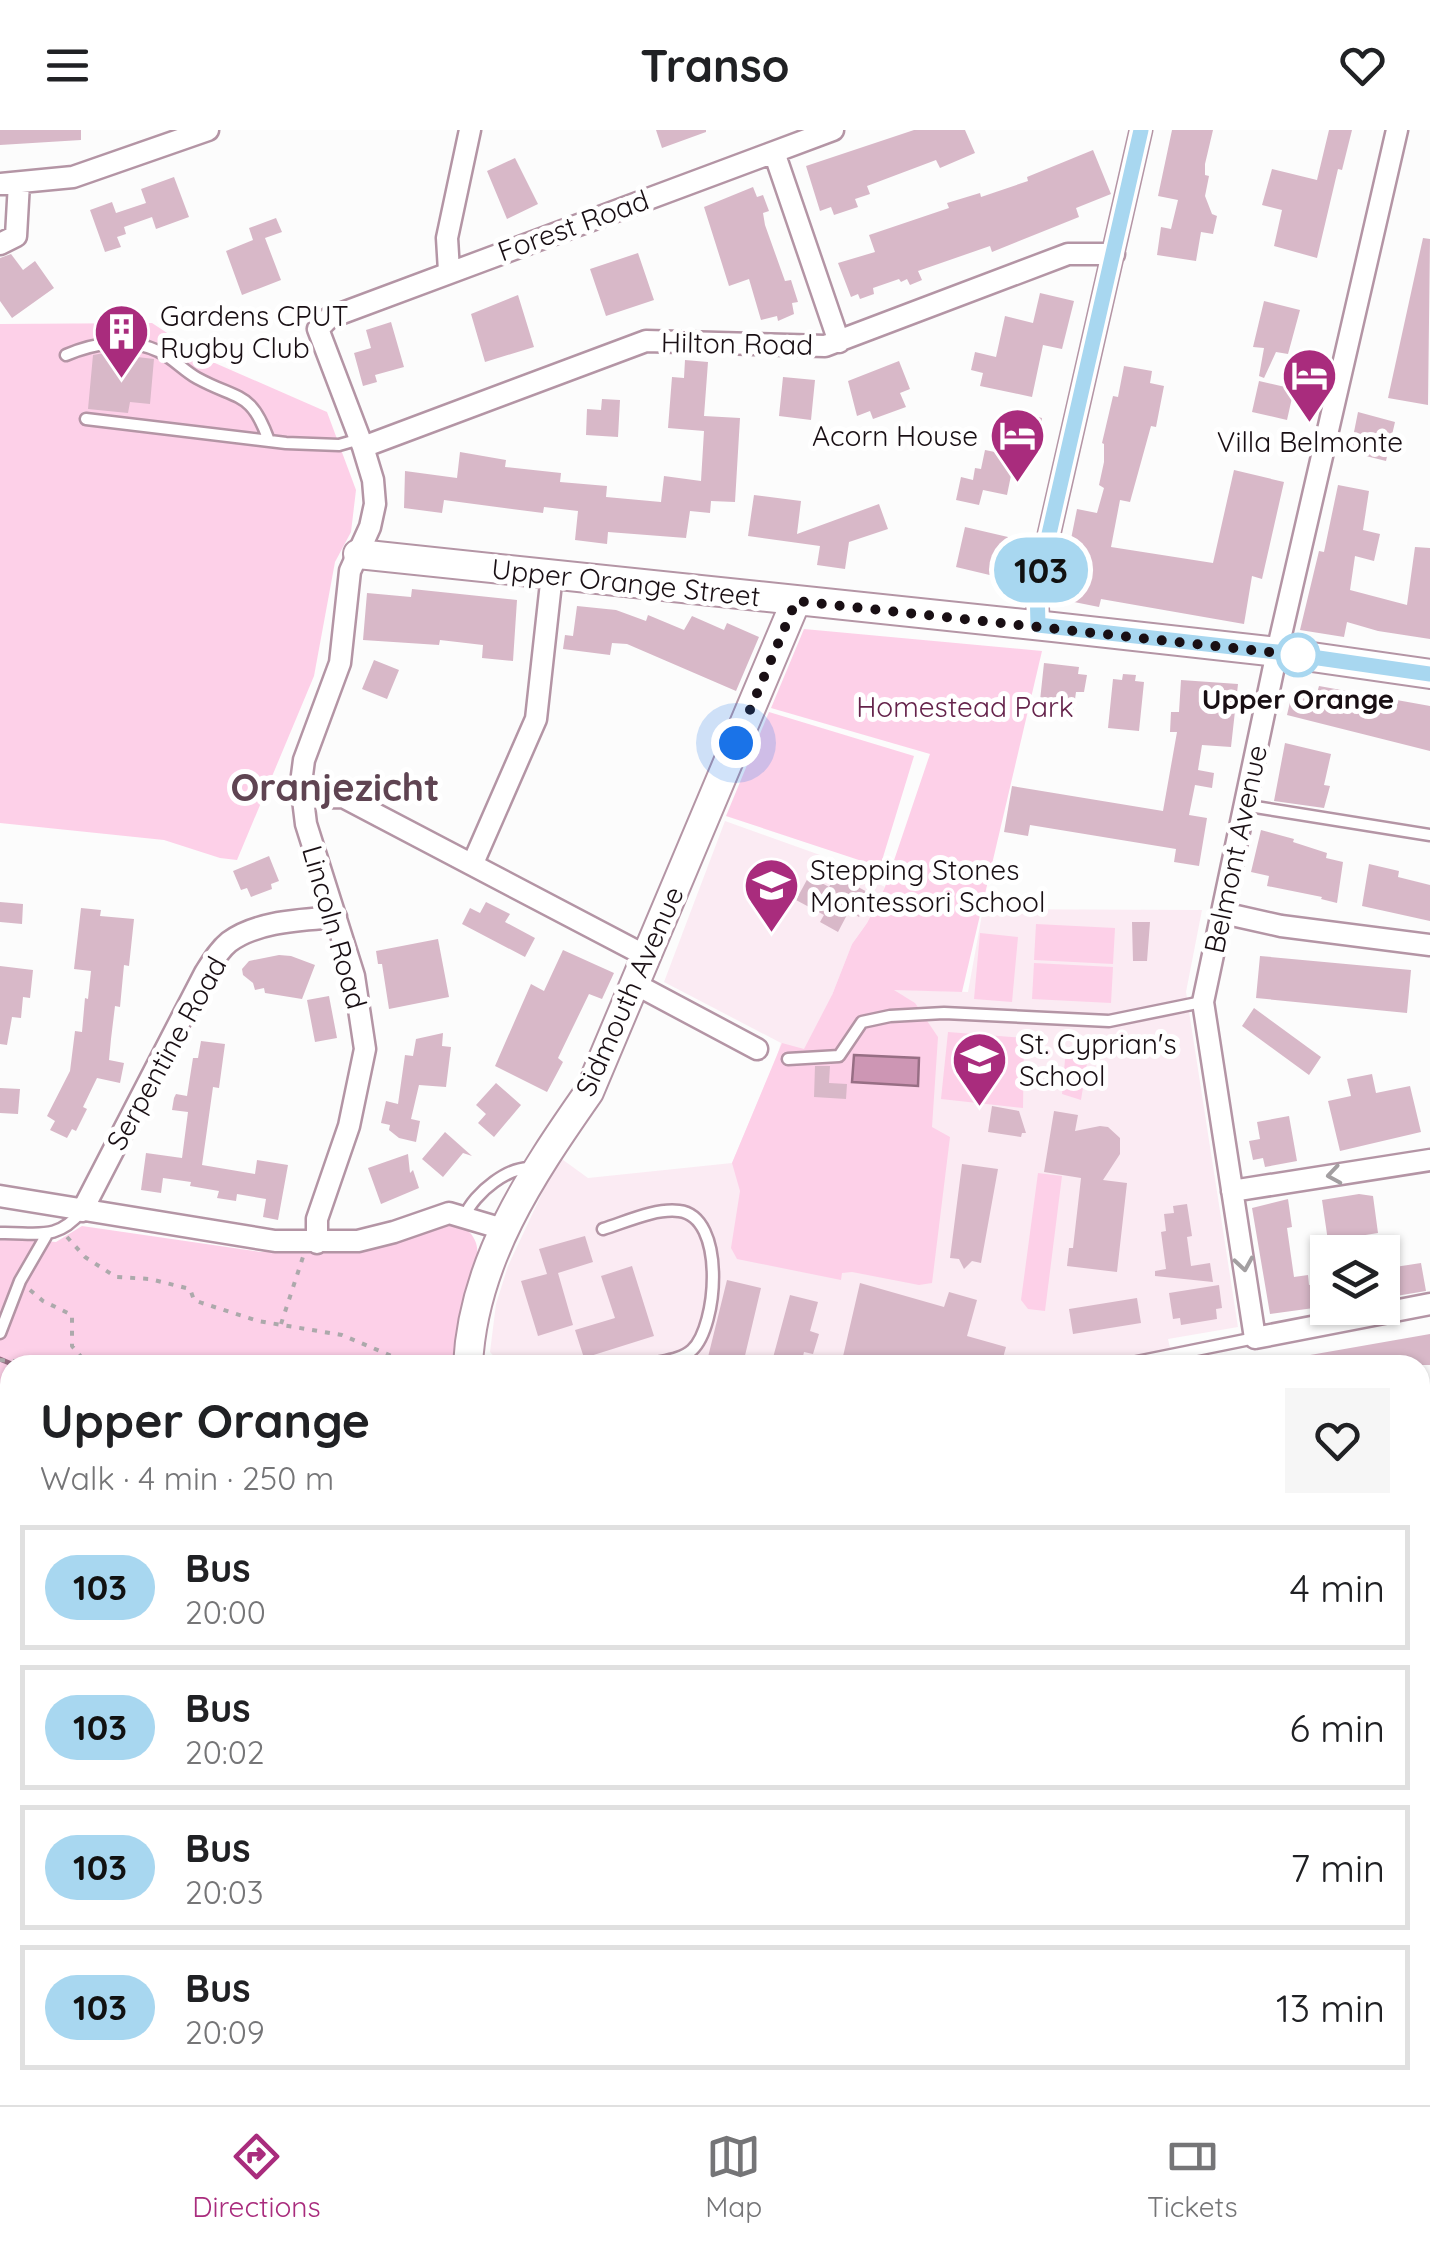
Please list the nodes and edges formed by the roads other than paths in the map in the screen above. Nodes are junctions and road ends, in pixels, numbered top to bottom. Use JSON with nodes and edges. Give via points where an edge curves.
{"nodes":[{"id":1,"x":208,"y":130,"type":"edge"},
{"id":2,"x":470,"y":130,"type":"edge"},
{"id":3,"x":833,"y":130,"type":"edge"},
{"id":4,"x":1142,"y":130,"type":"edge"},
{"id":5,"x":1397,"y":130,"type":"edge"},
{"id":6,"x":774,"y":152,"type":"junction"},
{"id":7,"x":10,"y":184,"type":"edge"},
{"id":8,"x":0,"y":244,"type":"edge"},
{"id":9,"x":1114,"y":254,"type":"junction"},
{"id":10,"x":449,"y":270,"type":"junction"},
{"id":11,"x":318,"y":329,"type":"joint"},
{"id":12,"x":839,"y":342,"type":"junction"},
{"id":13,"x":66,"y":354,"type":"dead end"},
{"id":14,"x":86,"y":420,"type":"dead end"},
{"id":15,"x":270,"y":441,"type":"junction"},
{"id":16,"x":361,"y":443,"type":"junction"},
{"id":17,"x":358,"y":554,"type":"junction"},
{"id":18,"x":552,"y":574,"type":"junction"},
{"id":19,"x":796,"y":601,"type":"junction"},
{"id":20,"x":1038,"y":625,"type":"junction"},
{"id":21,"x":1277,"y":652,"type":"junction"},
{"id":22,"x":1430,"y":674,"type":"edge"},
{"id":23,"x":300,"y":798,"type":"junction"},
{"id":24,"x":1243,"y":805,"type":"junction"},
{"id":25,"x":1430,"y":834,"type":"edge"},
{"id":26,"x":473,"y":863,"type":"junction"},
{"id":27,"x":1222,"y":912,"type":"junction"},
{"id":28,"x":336,"y":917,"type":"junction"},
{"id":29,"x":1430,"y":945,"type":"edge"},
{"id":30,"x":646,"y":956,"type":"junction"},
{"id":31,"x":636,"y":985,"type":"junction"},
{"id":32,"x":1203,"y":1002,"type":"junction"},
{"id":33,"x":757,"y":1048,"type":"dead end"},
{"id":34,"x":788,"y":1059,"type":"dead end"},
{"id":35,"x":1430,"y":1160,"type":"edge"},
{"id":36,"x":536,"y":1170,"type":"junction"},
{"id":37,"x":1232,"y":1191,"type":"junction"},
{"id":38,"x":0,"y":1196,"type":"edge"},
{"id":39,"x":82,"y":1211,"type":"junction"},
{"id":40,"x":464,"y":1216,"type":"junction"},
{"id":41,"x":502,"y":1229,"type":"junction"},
{"id":42,"x":603,"y":1229,"type":"dead end"},
{"id":43,"x":0,"y":1233,"type":"edge"},
{"id":44,"x":46,"y":1236,"type":"junction"},
{"id":45,"x":311,"y":1243,"type":"junction"},
{"id":46,"x":1430,"y":1304,"type":"edge"},
{"id":47,"x":0,"y":1333,"type":"edge"},
{"id":48,"x":1256,"y":1338,"type":"junction"},
{"id":49,"x":469,"y":1355,"type":"edge"},
{"id":50,"x":685,"y":1355,"type":"edge"},
{"id":51,"x":1167,"y":1355,"type":"edge"}],
"edges":[{"from":1,"to":7,"type":"street","via":[[86,174]]},
{"from":2,"to":10,"type":"street","via":[[447,238]]},
{"from":3,"to":6,"type":"street","name":"Forest Road"},
{"from":4,"to":9,"type":"street"},
{"from":5,"to":21,"type":"street","name":"Belmont Avenue"},
{"from":6,"to":10,"type":"street","name":"Forest Road"},
{"from":6,"to":12,"type":"street"},
{"from":7,"to":8,"type":"street","via":[[16,236]]},
{"from":9,"to":12,"type":"street","name":"Hilton Road","via":[[1068,254]]},
{"from":9,"to":20,"type":"street","via":[[1037,587]]},
{"from":10,"to":11,"type":"street","name":"Forest Road","via":[[338,314]]},
{"from":11,"to":16,"type":"street","name":"Lincoln Road"},
{"from":12,"to":16,"type":"street","name":"Hilton Road","via":[[646,342]]},
{"from":13,"to":15,"type":"lane","via":[[105,343],[161,352],[198,379],[252,403]]},
{"from":14,"to":15,"type":"lane"},
{"from":15,"to":16,"type":"lane"},
{"from":16,"to":17,"type":"street","name":"Lincoln Road","via":[[375,504]]},
{"from":17,"to":18,"type":"street","name":"Upper Orange Street"},
{"from":17,"to":23,"type":"street","name":"Lincoln Road","via":[[350,571],[340,663],[304,760]]},
{"from":18,"to":19,"type":"street","name":"Upper Orange Street"},
{"from":18,"to":26,"type":"street","via":[[536,719]]},
{"from":19,"to":20,"type":"street","name":"Upper Orange Street"},
{"from":19,"to":30,"type":"street","name":"Sidmouth Avenue"},
{"from":20,"to":21,"type":"street","name":"Upper Orange Street"},
{"from":21,"to":22,"type":"street","name":"Upper Orange Street"},
{"from":21,"to":24,"type":"street","name":"Belmont Avenue"},
{"from":23,"to":26,"type":"street","via":[[343,797]]},
{"from":23,"to":28,"type":"street","name":"Lincoln Road"},
{"from":24,"to":25,"type":"lane"},
{"from":24,"to":27,"type":"street","name":"Belmont Avenue"},
{"from":26,"to":30,"type":"street"},
{"from":27,"to":29,"type":"street"},
{"from":27,"to":32,"type":"street","name":"Belmont Avenue"},
{"from":28,"to":39,"type":"street","name":"Serpentine Road","via":[[242,934],[220,950]]},
{"from":28,"to":45,"type":"street","name":"Lincoln Road","via":[[365,1049],[349,1126]]},
{"from":30,"to":31,"type":"street","name":"Sidmouth Avenue"},
{"from":31,"to":33,"type":"street"},
{"from":31,"to":36,"type":"street","name":"Sidmouth Avenue","via":[[589,1092]]},
{"from":32,"to":34,"type":"lane","via":[[1109,1021],[890,1016],[862,1022],[838,1056]]},
{"from":32,"to":37,"type":"street","name":"Belmont Avenue"},
{"from":35,"to":37,"type":"street","one_way":true},
{"from":36,"to":40,"type":"lane","via":[[525,1166],[508,1174]]},
{"from":36,"to":41,"type":"street","name":"Sidmouth Avenue"},
{"from":37,"to":48,"type":"street","name":"Belmont Avenue","one_way":true},
{"from":38,"to":39,"type":"street"},
{"from":39,"to":44,"type":"lane","via":[[68,1228]]},
{"from":39,"to":45,"type":"street"},
{"from":40,"to":41,"type":"street"},
{"from":40,"to":45,"type":"street","via":[[449,1213],[370,1238]]},
{"from":41,"to":49,"type":"street","name":"Sidmouth Avenue"},
{"from":42,"to":50,"type":"lane","via":[[682,1210],[707,1236],[710,1305],[701,1338]]},
{"from":43,"to":44,"type":"lane"},
{"from":44,"to":47,"type":"lane"},
{"from":46,"to":48,"type":"street"},
{"from":48,"to":51,"type":"lane"}]}
